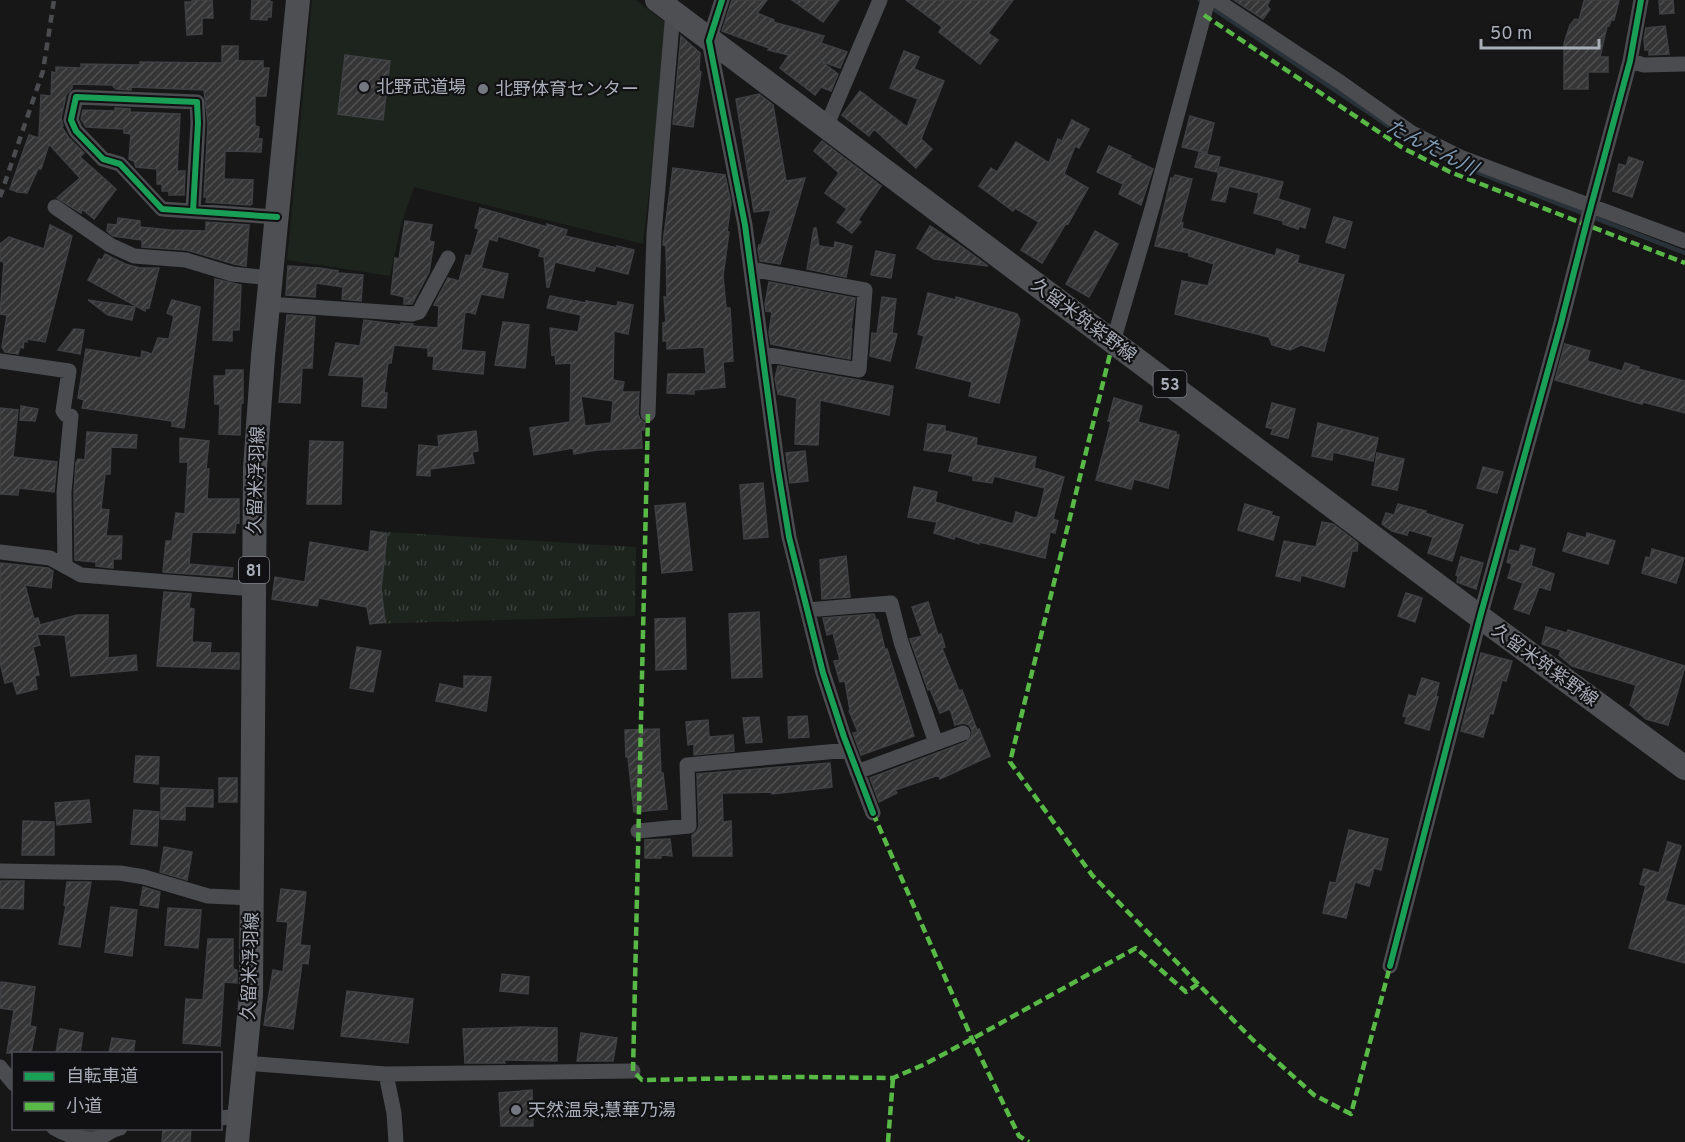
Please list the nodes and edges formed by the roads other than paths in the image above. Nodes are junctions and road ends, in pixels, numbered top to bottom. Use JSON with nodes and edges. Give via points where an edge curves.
{"nodes":[{"id":1,"x":298,"y":0,"type":"edge"},
{"id":2,"x":722,"y":0,"type":"edge"},
{"id":3,"x":880,"y":0,"type":"edge"},
{"id":4,"x":1641,"y":0,"type":"edge"},
{"id":5,"x":1210,"y":3,"type":"edge"},
{"id":6,"x":665,"y":6,"type":"edge"},
{"id":7,"x":709,"y":41,"type":"junction"},
{"id":8,"x":1630,"y":61,"type":"junction"},
{"id":9,"x":1685,"y":64,"type":"edge"},
{"id":10,"x":826,"y":127,"type":"junction"},
{"id":11,"x":55,"y":207,"type":"dead end"},
{"id":12,"x":193,"y":211,"type":"junction"},
{"id":13,"x":1589,"y":213,"type":"junction"},
{"id":14,"x":277,"y":217,"type":"junction"},
{"id":15,"x":1685,"y":241,"type":"edge"},
{"id":16,"x":448,"y":258,"type":"dead end"},
{"id":17,"x":751,"y":269,"type":"junction"},
{"id":18,"x":271,"y":278,"type":"junction"},
{"id":19,"x":268,"y":304,"type":"junction"},
{"id":20,"x":1113,"y":342,"type":"junction"},
{"id":21,"x":763,"y":354,"type":"junction"},
{"id":22,"x":0,"y":361,"type":"edge"},
{"id":23,"x":648,"y":414,"type":"dead end"},
{"id":24,"x":0,"y":552,"type":"edge"},
{"id":25,"x":64,"y":566,"type":"junction"},
{"id":26,"x":254,"y":589,"type":"junction"},
{"id":27,"x":807,"y":610,"type":"junction"},
{"id":28,"x":1480,"y":616,"type":"junction"},
{"id":29,"x":963,"y":733,"type":"dead end"},
{"id":30,"x":936,"y":743,"type":"junction"},
{"id":31,"x":849,"y":750,"type":"junction"},
{"id":32,"x":1685,"y":768,"type":"edge"},
{"id":33,"x":857,"y":772,"type":"junction"},
{"id":34,"x":873,"y":813,"type":"dead end"},
{"id":35,"x":638,"y":831,"type":"dead end"},
{"id":36,"x":0,"y":871,"type":"edge"},
{"id":37,"x":252,"y":898,"type":"junction"},
{"id":38,"x":1390,"y":966,"type":"dead end"},
{"id":39,"x":245,"y":1063,"type":"junction"},
{"id":40,"x":0,"y":1067,"type":"edge"},
{"id":41,"x":633,"y":1071,"type":"dead end"},
{"id":42,"x":386,"y":1074,"type":"junction"},
{"id":43,"x":12,"y":1082,"type":"edge"},
{"id":44,"x":230,"y":1117,"type":"edge"},
{"id":45,"x":57,"y":1130,"type":"edge"},
{"id":46,"x":111,"y":1130,"type":"edge"},
{"id":47,"x":237,"y":1142,"type":"edge"},
{"id":48,"x":396,"y":1142,"type":"edge"}],
"edges":[{"from":1,"to":14,"type":"main road","name":"久留米浮羽線","number":"81"},
{"from":2,"to":7,"type":"street"},
{"from":3,"to":10,"type":"street"},
{"from":4,"to":8,"type":"street"},
{"from":5,"to":13,"type":"street","via":[[1340,82],[1412,133]]},
{"from":5,"to":20,"type":"street"},
{"from":6,"to":7,"type":"main road","name":"久留米筑紫野線","number":"53"},
{"from":6,"to":23,"type":"street"},
{"from":7,"to":10,"type":"main road","name":"久留米筑紫野線","number":"53"},
{"from":7,"to":17,"type":"street"},
{"from":8,"to":9,"type":"street","via":[[1644,65]]},
{"from":8,"to":13,"type":"street"},
{"from":10,"to":20,"type":"main road","name":"久留米筑紫野線","number":"53"},
{"from":11,"to":18,"type":"street","via":[[110,245],[134,256],[186,260],[232,274]]},
{"from":12,"to":12,"type":"street","via":[[162,209],[120,164],[103,159],[76,131],[71,120],[76,97],[197,102]]},
{"from":12,"to":14,"type":"street"},
{"from":13,"to":15,"type":"street"},
{"from":13,"to":28,"type":"street"},
{"from":14,"to":18,"type":"main road","name":"久留米浮羽線","number":"81"},
{"from":16,"to":19,"type":"street","via":[[420,312]]},
{"from":17,"to":21,"type":"street"},
{"from":17,"to":21,"type":"street","via":[[866,290],[859,370]]},
{"from":18,"to":19,"type":"main road","name":"久留米浮羽線","number":"81"},
{"from":19,"to":26,"type":"main road","name":"久留米浮羽線","number":"81","via":[[255,468]]},
{"from":20,"to":28,"type":"main road","name":"久留米筑紫野線","number":"53"},
{"from":21,"to":27,"type":"street","via":[[787,526]]},
{"from":22,"to":25,"type":"street","via":[[69,371],[63,411],[71,416],[64,492]]},
{"from":24,"to":25,"type":"street","via":[[50,558]]},
{"from":25,"to":26,"type":"street","via":[[81,575]]},
{"from":26,"to":37,"type":"main road","name":"久留米浮羽線","number":"81"},
{"from":27,"to":30,"type":"street","via":[[891,603]]},
{"from":27,"to":31,"type":"street"},
{"from":28,"to":32,"type":"main road","name":"久留米筑紫野線","number":"53"},
{"from":28,"to":38,"type":"street"},
{"from":29,"to":30,"type":"street"},
{"from":30,"to":33,"type":"street"},
{"from":31,"to":33,"type":"street"},
{"from":31,"to":35,"type":"street","via":[[687,765],[689,826]]},
{"from":33,"to":34,"type":"street"},
{"from":36,"to":37,"type":"street","via":[[120,873],[208,896]]},
{"from":37,"to":39,"type":"main road","name":"久留米浮羽線","number":"81","via":[[251,995]]},
{"from":39,"to":42,"type":"street"},
{"from":39,"to":44,"type":"main road","name":"久留米浮羽線","number":"81"},
{"from":40,"to":43,"type":"street"},
{"from":41,"to":42,"type":"street"},
{"from":42,"to":48,"type":"street"},
{"from":44,"to":47,"type":"main road","name":"久留米浮羽線","number":"81"},
{"from":45,"to":46,"type":"street","via":[[66,1136],[97,1138]]}]}
